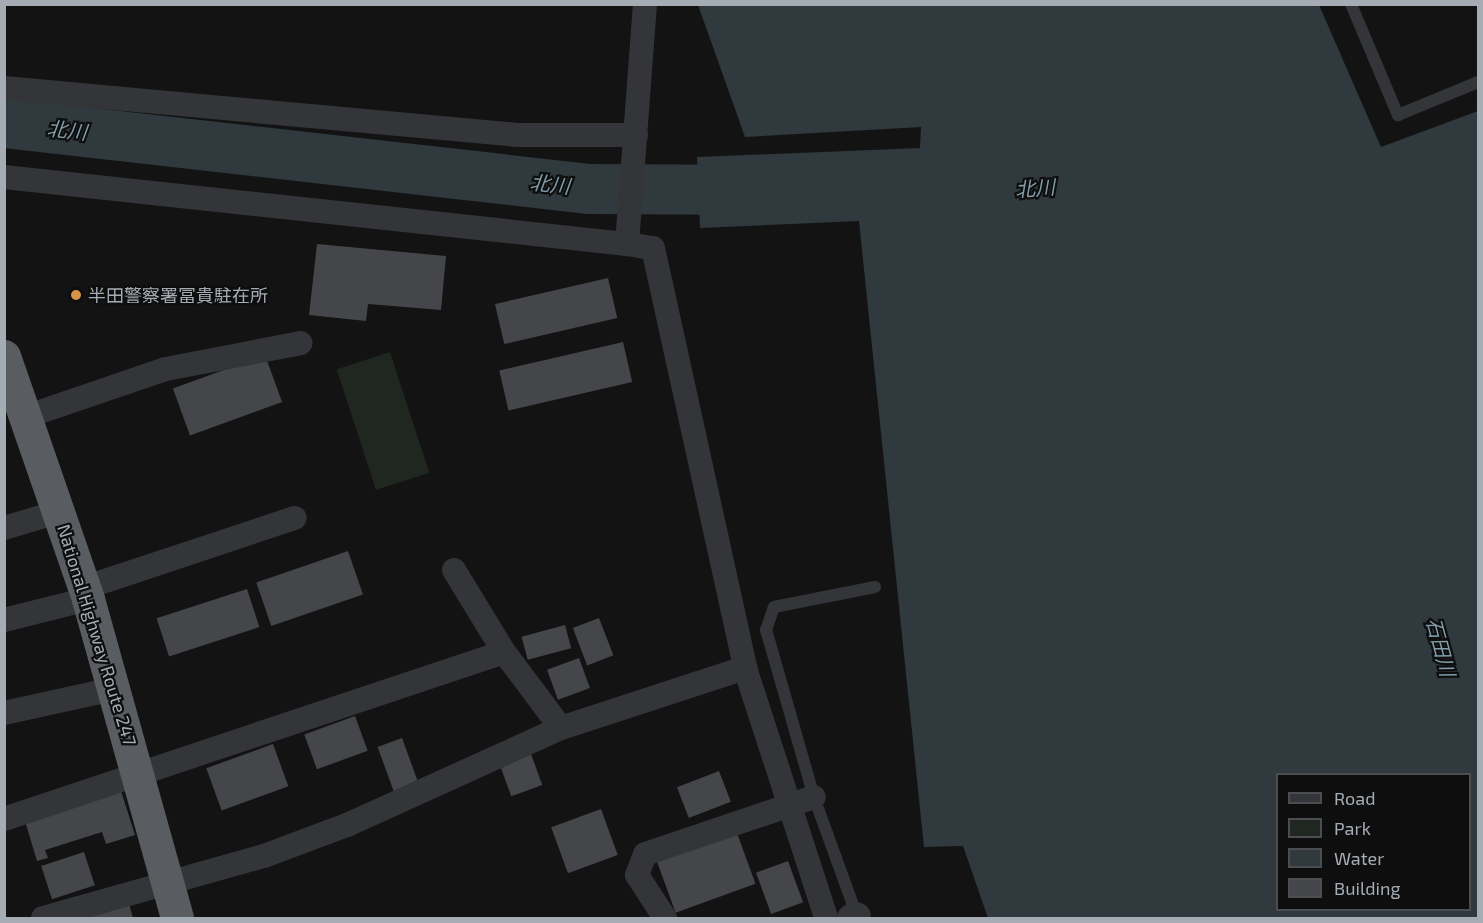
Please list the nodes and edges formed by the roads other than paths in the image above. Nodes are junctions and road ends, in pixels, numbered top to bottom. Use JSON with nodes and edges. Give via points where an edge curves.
{"nodes":[{"id":1,"x":645,"y":4,"type":"edge"},
{"id":2,"x":1351,"y":4,"type":"edge"},
{"id":3,"x":1479,"y":82,"type":"edge"},
{"id":4,"x":4,"y":88,"type":"edge"},
{"id":5,"x":636,"y":135,"type":"junction"},
{"id":6,"x":4,"y":177,"type":"edge"},
{"id":7,"x":627,"y":244,"type":"junction"},
{"id":8,"x":301,"y":343,"type":"dead end"},
{"id":9,"x":4,"y":356,"type":"edge"},
{"id":10,"x":25,"y":417,"type":"junction"},
{"id":11,"x":58,"y":512,"type":"junction"},
{"id":12,"x":295,"y":518,"type":"dead end"},
{"id":13,"x":4,"y":528,"type":"edge"},
{"id":14,"x":454,"y":570,"type":"dead end"},
{"id":15,"x":875,"y":587,"type":"dead end"},
{"id":16,"x":86,"y":594,"type":"junction"},
{"id":17,"x":4,"y":620,"type":"edge"},
{"id":18,"x":504,"y":652,"type":"junction"},
{"id":19,"x":745,"y":668,"type":"junction"},
{"id":20,"x":113,"y":689,"type":"junction"},
{"id":21,"x":4,"y":713,"type":"edge"},
{"id":22,"x":561,"y":728,"type":"junction"},
{"id":23,"x":140,"y":776,"type":"junction"},
{"id":24,"x":814,"y":797,"type":"junction"},
{"id":25,"x":788,"y":806,"type":"junction"},
{"id":26,"x":4,"y":819,"type":"edge"},
{"id":27,"x":168,"y":882,"type":"junction"},
{"id":28,"x":43,"y":918,"type":"edge"},
{"id":29,"x":177,"y":918,"type":"edge"},
{"id":30,"x":665,"y":918,"type":"edge"},
{"id":31,"x":826,"y":918,"type":"edge"},
{"id":32,"x":855,"y":918,"type":"edge"}],
"edges":[{"from":1,"to":5,"type":"street"},
{"from":2,"to":3,"type":"lane","via":[[1398,115]]},
{"from":4,"to":5,"type":"street","via":[[517,135]]},
{"from":5,"to":7,"type":"street"},
{"from":6,"to":7,"type":"street"},
{"from":7,"to":19,"type":"street","via":[[653,248]]},
{"from":8,"to":10,"type":"street","via":[[166,369]]},
{"from":9,"to":10,"type":"highway","name":"National Highway Route 247"},
{"from":10,"to":11,"type":"highway","name":"National Highway Route 247"},
{"from":11,"to":13,"type":"street"},
{"from":11,"to":16,"type":"highway","name":"National Highway Route 247"},
{"from":12,"to":16,"type":"street"},
{"from":14,"to":18,"type":"street"},
{"from":15,"to":24,"type":"lane","via":[[774,607],[766,630]]},
{"from":16,"to":17,"type":"street"},
{"from":16,"to":20,"type":"highway","name":"National Highway Route 247"},
{"from":18,"to":22,"type":"street"},
{"from":18,"to":23,"type":"street"},
{"from":19,"to":22,"type":"street"},
{"from":19,"to":25,"type":"street"},
{"from":20,"to":21,"type":"street"},
{"from":20,"to":23,"type":"highway","name":"National Highway Route 247"},
{"from":22,"to":27,"type":"street","via":[[346,825],[264,856]]},
{"from":23,"to":26,"type":"street"},
{"from":23,"to":27,"type":"highway","name":"National Highway Route 247"},
{"from":24,"to":25,"type":"street"},
{"from":24,"to":32,"type":"lane"},
{"from":25,"to":30,"type":"street","via":[[645,854],[637,875]]},
{"from":25,"to":31,"type":"street"},
{"from":27,"to":28,"type":"street"},
{"from":27,"to":29,"type":"highway","name":"National Highway Route 247"}]}
